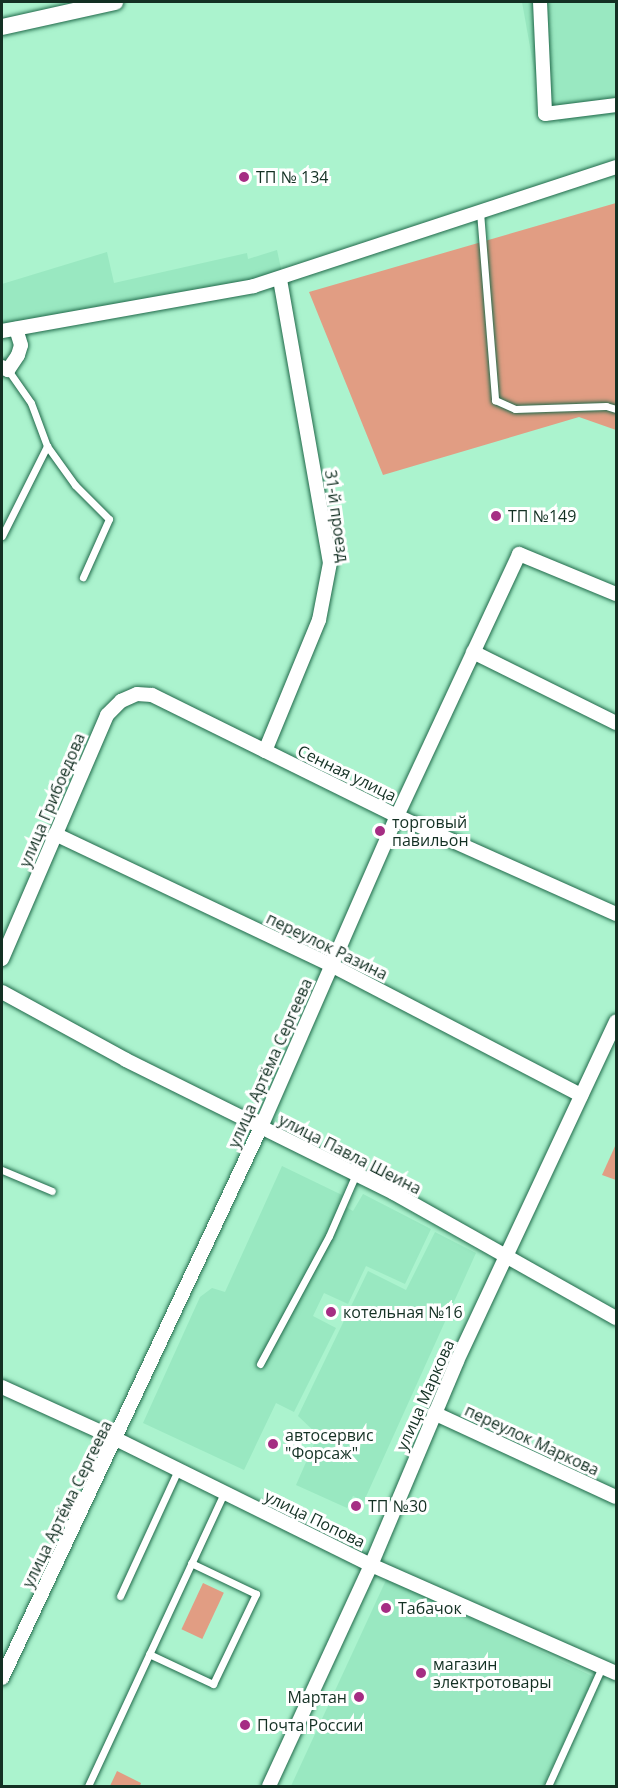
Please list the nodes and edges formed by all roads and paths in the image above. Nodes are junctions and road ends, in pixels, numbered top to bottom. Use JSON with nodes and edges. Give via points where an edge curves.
{"nodes":[{"id":1,"x":115,"y":2,"type":"edge"},
{"id":2,"x":540,"y":2,"type":"edge"},
{"id":3,"x":2,"y":27,"type":"edge"},
{"id":4,"x":616,"y":105,"type":"edge"},
{"id":5,"x":616,"y":167,"type":"edge"},
{"id":6,"x":480,"y":212,"type":"junction"},
{"id":7,"x":280,"y":278,"type":"junction"},
{"id":8,"x":16,"y":329,"type":"junction"},
{"id":9,"x":2,"y":331,"type":"edge"},
{"id":10,"x":5,"y":369,"type":"edge"},
{"id":11,"x":616,"y":409,"type":"edge"},
{"id":12,"x":47,"y":446,"type":"junction"},
{"id":13,"x":2,"y":536,"type":"edge"},
{"id":14,"x":83,"y":577,"type":"dead end"},
{"id":15,"x":616,"y":594,"type":"edge"},
{"id":16,"x":473,"y":652,"type":"junction"},
{"id":17,"x":129,"y":697,"type":"joint"},
{"id":18,"x":616,"y":723,"type":"edge"},
{"id":19,"x":265,"y":751,"type":"junction"},
{"id":20,"x":397,"y":816,"type":"junction"},
{"id":21,"x":55,"y":834,"type":"junction"},
{"id":22,"x":616,"y":914,"type":"edge"},
{"id":23,"x":2,"y":958,"type":"edge"},
{"id":24,"x":331,"y":965,"type":"junction"},
{"id":25,"x":2,"y":992,"type":"edge"},
{"id":26,"x":616,"y":1021,"type":"edge"},
{"id":27,"x":581,"y":1095,"type":"junction"},
{"id":28,"x":261,"y":1127,"type":"junction"},
{"id":29,"x":2,"y":1170,"type":"edge"},
{"id":30,"x":356,"y":1174,"type":"junction"},
{"id":31,"x":52,"y":1191,"type":"dead end"},
{"id":32,"x":507,"y":1256,"type":"junction"},
{"id":33,"x":616,"y":1318,"type":"edge"},
{"id":34,"x":260,"y":1364,"type":"dead end"},
{"id":35,"x":2,"y":1387,"type":"edge"},
{"id":36,"x":434,"y":1413,"type":"junction"},
{"id":37,"x":116,"y":1439,"type":"junction"},
{"id":38,"x":178,"y":1470,"type":"junction"},
{"id":39,"x":224,"y":1493,"type":"junction"},
{"id":40,"x":616,"y":1497,"type":"edge"},
{"id":41,"x":191,"y":1563,"type":"junction"},
{"id":42,"x":372,"y":1566,"type":"junction"},
{"id":43,"x":120,"y":1596,"type":"dead end"},
{"id":44,"x":149,"y":1654,"type":"junction"},
{"id":45,"x":602,"y":1667,"type":"junction"},
{"id":46,"x":616,"y":1673,"type":"edge"},
{"id":47,"x":2,"y":1678,"type":"edge"},
{"id":48,"x":88,"y":1786,"type":"edge"},
{"id":49,"x":270,"y":1786,"type":"edge"},
{"id":50,"x":548,"y":1786,"type":"edge"}],
"edges":[{"from":1,"to":3,"type":"street"},
{"from":2,"to":4,"type":"street","via":[[545,114]]},
{"from":5,"to":6,"type":"street"},
{"from":6,"to":7,"type":"street"},
{"from":6,"to":11,"type":"lane","via":[[495,400],[515,409]]},
{"from":7,"to":8,"type":"street"},
{"from":7,"to":19,"type":"street","name":"31-й проезд","via":[[330,563],[319,620]]},
{"from":8,"to":9,"type":"street"},
{"from":8,"to":10,"type":"street","via":[[21,345],[18,355]]},
{"from":10,"to":12,"type":"lane","via":[[31,403]]},
{"from":12,"to":13,"type":"lane"},
{"from":12,"to":14,"type":"lane","via":[[75,485],[109,519]]},
{"from":15,"to":16,"type":"street","name":"улица Артёма Сергеева","via":[[519,554]]},
{"from":16,"to":18,"type":"street"},
{"from":16,"to":20,"type":"street","name":"улица Артёма Сергеева"},
{"from":17,"to":19,"type":"street","name":"Сенная улица","via":[[152,695]]},
{"from":17,"to":21,"type":"street","name":"улица Грибоедова","via":[[107,715]]},
{"from":19,"to":20,"type":"street","name":"Сенная улица"},
{"from":20,"to":22,"type":"street","name":"Сенная улица"},
{"from":20,"to":24,"type":"street","name":"улица Артёма Сергеева"},
{"from":21,"to":23,"type":"street","name":"улица Грибоедова"},
{"from":21,"to":24,"type":"street","name":"переулок Разина"},
{"from":24,"to":27,"type":"street","name":"переулок Разина"},
{"from":24,"to":28,"type":"street","name":"улица Артёма Сергеева"},
{"from":25,"to":28,"type":"street","name":"улица Павла Шеина"},
{"from":26,"to":27,"type":"street","name":"улица Маркова"},
{"from":27,"to":32,"type":"street","name":"улица Маркова"},
{"from":28,"to":30,"type":"street","name":"улица Павла Шеина"},
{"from":28,"to":37,"type":"street","name":"улица Артёма Сергеева"},
{"from":29,"to":31,"type":"lane"},
{"from":30,"to":32,"type":"street","name":"улица Павла Шеина"},
{"from":30,"to":34,"type":"lane","via":[[329,1236]]},
{"from":32,"to":33,"type":"street","name":"улица Павла Шеина"},
{"from":32,"to":36,"type":"street","name":"улица Маркова"},
{"from":35,"to":37,"type":"street","name":"улица Попова"},
{"from":36,"to":40,"type":"street","name":"переулок Маркова"},
{"from":36,"to":42,"type":"street","name":"улица Маркова"},
{"from":37,"to":38,"type":"street","name":"улица Попова"},
{"from":37,"to":47,"type":"street","name":"улица Артёма Сергеева"},
{"from":38,"to":39,"type":"street","name":"улица Попова"},
{"from":38,"to":43,"type":"lane"},
{"from":39,"to":41,"type":"lane"},
{"from":39,"to":42,"type":"street","name":"улица Попова"},
{"from":41,"to":44,"type":"lane"},
{"from":41,"to":44,"type":"lane","via":[[256,1594],[213,1684]]},
{"from":42,"to":45,"type":"street","name":"улица Попова"},
{"from":42,"to":49,"type":"street","name":"улица Маркова"},
{"from":44,"to":48,"type":"lane"},
{"from":45,"to":46,"type":"street","name":"улица Попова"},
{"from":45,"to":50,"type":"lane"}]}
